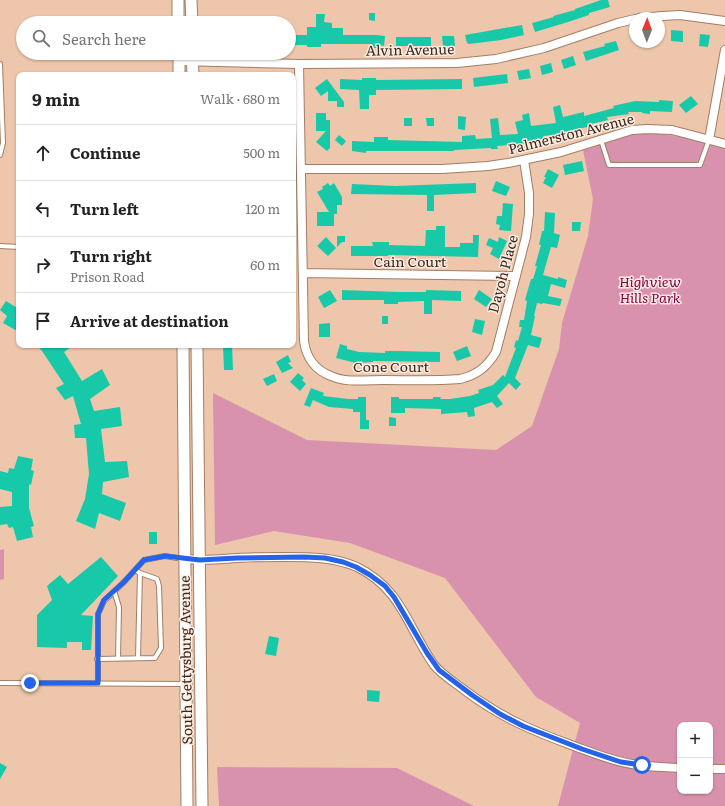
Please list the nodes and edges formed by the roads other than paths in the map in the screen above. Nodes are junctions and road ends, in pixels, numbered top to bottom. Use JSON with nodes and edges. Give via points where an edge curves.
{"nodes":[{"id":1,"x":178,"y":0,"type":"edge"},
{"id":2,"x":191,"y":0,"type":"edge"},
{"id":3,"x":178,"y":16,"type":"edge"},
{"id":4,"x":192,"y":16,"type":"edge"},
{"id":5,"x":665,"y":16,"type":"edge"},
{"id":6,"x":629,"y":20,"type":"edge"},
{"id":7,"x":725,"y":21,"type":"edge"},
{"id":8,"x":725,"y":50,"type":"edge"},
{"id":9,"x":179,"y":60,"type":"edge"},
{"id":10,"x":193,"y":60,"type":"edge"},
{"id":11,"x":238,"y":60,"type":"edge"},
{"id":12,"x":0,"y":64,"type":"edge"},
{"id":13,"x":299,"y":64,"type":"junction"},
{"id":14,"x":179,"y":72,"type":"edge"},
{"id":15,"x":193,"y":72,"type":"edge"},
{"id":16,"x":601,"y":140,"type":"junction"},
{"id":17,"x":709,"y":140,"type":"junction"},
{"id":18,"x":725,"y":144,"type":"edge"},
{"id":19,"x":0,"y":155,"type":"edge"},
{"id":20,"x":524,"y":160,"type":"junction"},
{"id":21,"x":301,"y":169,"type":"junction"},
{"id":22,"x":0,"y":246,"type":"edge"},
{"id":23,"x":16,"y":247,"type":"edge"},
{"id":24,"x":303,"y":274,"type":"junction"},
{"id":25,"x":516,"y":276,"type":"junction"},
{"id":26,"x":183,"y":348,"type":"edge"},
{"id":27,"x":197,"y":348,"type":"edge"},
{"id":28,"x":465,"y":378,"type":"joint"},
{"id":29,"x":186,"y":559,"type":"junction"},
{"id":30,"x":200,"y":560,"type":"junction"},
{"id":31,"x":135,"y":570,"type":"junction"},
{"id":32,"x":140,"y":573,"type":"junction"},
{"id":33,"x":114,"y":592,"type":"junction"},
{"id":34,"x":138,"y":658,"type":"junction"},
{"id":35,"x":97,"y":659,"type":"junction"},
{"id":36,"x":118,"y":659,"type":"junction"},
{"id":37,"x":0,"y":683,"type":"edge"},
{"id":38,"x":98,"y":683,"type":"junction"},
{"id":39,"x":185,"y":684,"type":"junction"},
{"id":40,"x":201,"y":684,"type":"junction"},
{"id":41,"x":677,"y":768,"type":"edge"},
{"id":42,"x":713,"y":769,"type":"edge"},
{"id":43,"x":725,"y":769,"type":"edge"},
{"id":44,"x":187,"y":806,"type":"edge"},
{"id":45,"x":202,"y":806,"type":"edge"}],
"edges":[{"from":1,"to":3,"type":"main road"},
{"from":2,"to":4,"type":"main road"},
{"from":5,"to":7,"type":"street","via":[[680,15]]},
{"from":6,"to":13,"type":"street","name":"Alvin Avenue","via":[[544,48],[496,59],[438,64]]},
{"from":8,"to":17,"type":"street"},
{"from":9,"to":14,"type":"main road"},
{"from":10,"to":15,"type":"main road"},
{"from":11,"to":13,"type":"street","name":"Alvin Avenue"},
{"from":12,"to":19,"type":"lane","via":[[3,138]]},
{"from":13,"to":21,"type":"street"},
{"from":16,"to":17,"type":"street","name":"Palmerston Avenue","via":[[632,130],[647,129],[672,130]]},
{"from":16,"to":17,"type":"lane","via":[[609,165],[700,165]]},
{"from":16,"to":20,"type":"street","name":"Palmerston Avenue"},
{"from":17,"to":18,"type":"street","name":"Palmerston Avenue"},
{"from":20,"to":21,"type":"street","name":"Palmerston Avenue","via":[[488,166],[442,169]]},
{"from":20,"to":25,"type":"street","name":"Dayoh Place","via":[[529,214]]},
{"from":21,"to":24,"type":"street"},
{"from":22,"to":23,"type":"lane"},
{"from":24,"to":25,"type":"street","name":"Cain Court"},
{"from":24,"to":28,"type":"street","name":"Cone Court","via":[[305,346],[311,361],[319,370],[334,378],[348,380]]},
{"from":25,"to":28,"type":"street","name":"Dayoh Place","via":[[496,352],[484,368]]},
{"from":26,"to":29,"type":"main road","name":"South Gettysburg Avenue"},
{"from":27,"to":30,"type":"main road","name":"South Gettysburg Avenue"},
{"from":29,"to":30,"type":"street"},
{"from":29,"to":31,"type":"lane","via":[[165,556],[144,560]]},
{"from":29,"to":39,"type":"main road","name":"South Gettysburg Avenue"},
{"from":30,"to":40,"type":"main road","name":"South Gettysburg Avenue"},
{"from":30,"to":41,"type":"street","via":[[304,557],[334,560],[356,567],[390,592],[439,670],[500,714],[543,735],[610,759],[631,764]]},
{"from":31,"to":32,"type":"lane"},
{"from":31,"to":33,"type":"lane"},
{"from":32,"to":34,"type":"lane"},
{"from":32,"to":34,"type":"lane","via":[[157,579],[159,586],[161,648],[155,658]]},
{"from":33,"to":35,"type":"lane","via":[[104,600],[98,614]]},
{"from":33,"to":36,"type":"lane","via":[[119,607]]},
{"from":34,"to":36,"type":"lane"},
{"from":35,"to":36,"type":"lane"},
{"from":35,"to":38,"type":"lane"},
{"from":37,"to":38,"type":"lane"},
{"from":38,"to":39,"type":"lane"},
{"from":39,"to":40,"type":"street"},
{"from":39,"to":44,"type":"main road","name":"South Gettysburg Avenue"},
{"from":40,"to":45,"type":"main road","name":"South Gettysburg Avenue"},
{"from":42,"to":43,"type":"street"}]}
